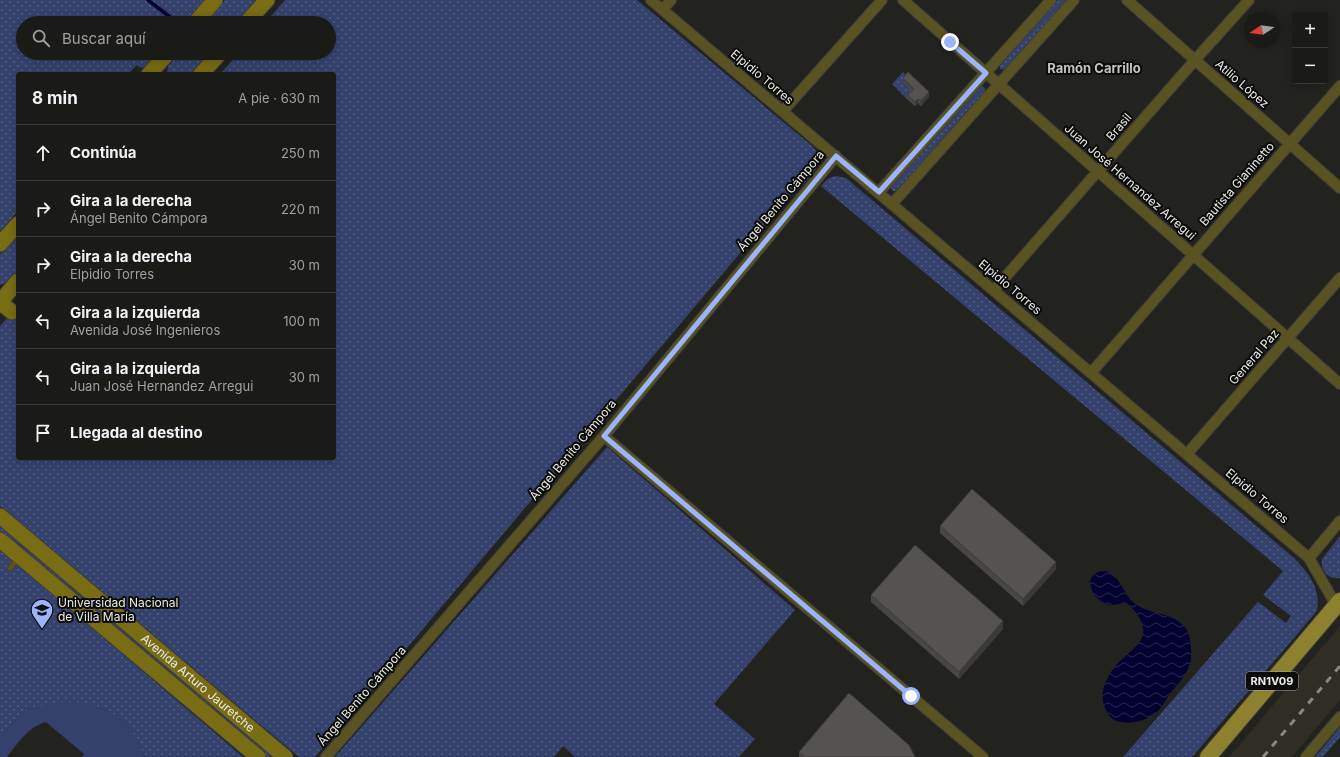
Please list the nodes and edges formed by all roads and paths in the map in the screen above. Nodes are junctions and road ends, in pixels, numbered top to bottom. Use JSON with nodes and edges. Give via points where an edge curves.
{"nodes":[{"id":1,"x":215,"y":0,"type":"edge"},
{"id":2,"x":267,"y":0,"type":"edge"},
{"id":3,"x":652,"y":0,"type":"edge"},
{"id":4,"x":671,"y":0,"type":"edge"},
{"id":5,"x":882,"y":0,"type":"edge"},
{"id":6,"x":903,"y":0,"type":"edge"},
{"id":7,"x":1051,"y":0,"type":"edge"},
{"id":8,"x":1074,"y":0,"type":"edge"},
{"id":9,"x":1127,"y":0,"type":"edge"},
{"id":10,"x":1249,"y":0,"type":"edge"},
{"id":11,"x":663,"y":9,"type":"junction"},
{"id":12,"x":201,"y":16,"type":"edge"},
{"id":13,"x":252,"y":16,"type":"edge"},
{"id":14,"x":162,"y":60,"type":"edge"},
{"id":15,"x":214,"y":60,"type":"edge"},
{"id":16,"x":1195,"y":60,"type":"junction"},
{"id":17,"x":151,"y":72,"type":"edge"},
{"id":18,"x":203,"y":72,"type":"edge"},
{"id":19,"x":986,"y":73,"type":"junction"},
{"id":20,"x":999,"y":84,"type":"junction"},
{"id":21,"x":1340,"y":86,"type":"edge"},
{"id":22,"x":783,"y":111,"type":"junction"},
{"id":23,"x":1290,"y":144,"type":"junction"},
{"id":24,"x":836,"y":156,"type":"junction"},
{"id":25,"x":1098,"y":172,"type":"junction"},
{"id":26,"x":1340,"y":188,"type":"edge"},
{"id":27,"x":879,"y":192,"type":"junction"},
{"id":28,"x":892,"y":204,"type":"junction"},
{"id":29,"x":16,"y":226,"type":"edge"},
{"id":30,"x":0,"y":244,"type":"edge"},
{"id":31,"x":1193,"y":255,"type":"junction"},
{"id":32,"x":1340,"y":278,"type":"edge"},
{"id":33,"x":16,"y":283,"type":"edge"},
{"id":34,"x":994,"y":290,"type":"junction"},
{"id":35,"x":0,"y":302,"type":"edge"},
{"id":36,"x":12,"y":312,"type":"dead end"},
{"id":37,"x":1288,"y":338,"type":"junction"},
{"id":38,"x":1091,"y":373,"type":"junction"},
{"id":39,"x":1340,"y":384,"type":"edge"},
{"id":40,"x":604,"y":436,"type":"junction"},
{"id":41,"x":1187,"y":454,"type":"junction"},
{"id":42,"x":0,"y":516,"type":"edge"},
{"id":43,"x":1340,"y":522,"type":"edge"},
{"id":44,"x":0,"y":540,"type":"edge"},
{"id":45,"x":1309,"y":558,"type":"junction"},
{"id":46,"x":1338,"y":603,"type":"edge"},
{"id":47,"x":1340,"y":717,"type":"edge"},
{"id":48,"x":258,"y":757,"type":"edge"},
{"id":49,"x":285,"y":757,"type":"edge"},
{"id":50,"x":326,"y":757,"type":"edge"},
{"id":51,"x":983,"y":757,"type":"edge"},
{"id":52,"x":1208,"y":757,"type":"edge"},
{"id":53,"x":1306,"y":757,"type":"edge"}],
"edges":[{"from":1,"to":12,"type":"main road"},
{"from":2,"to":13,"type":"main road"},
{"from":3,"to":11,"type":"street","name":"Elpidio Torres"},
{"from":4,"to":11,"type":"street"},
{"from":5,"to":22,"type":"street"},
{"from":6,"to":19,"type":"street","name":"Juan José Hernandez Arregui"},
{"from":7,"to":19,"type":"street"},
{"from":8,"to":20,"type":"street"},
{"from":9,"to":16,"type":"street","name":"Atilio López"},
{"from":10,"to":16,"type":"street","name":"Brasil"},
{"from":11,"to":22,"type":"street","name":"Elpidio Torres"},
{"from":14,"to":17,"type":"main road"},
{"from":15,"to":18,"type":"main road"},
{"from":16,"to":23,"type":"street","name":"Atilio López"},
{"from":16,"to":25,"type":"street","name":"Brasil"},
{"from":19,"to":20,"type":"street","name":"Juan José Hernandez Arregui"},
{"from":19,"to":27,"type":"street"},
{"from":20,"to":25,"type":"street","name":"Juan José Hernandez Arregui"},
{"from":20,"to":28,"type":"street"},
{"from":21,"to":23,"type":"street","name":"Bautista Gianinetto"},
{"from":22,"to":24,"type":"street","name":"Elpidio Torres"},
{"from":23,"to":26,"type":"street","name":"Atilio López"},
{"from":23,"to":31,"type":"street","name":"Bautista Gianinetto"},
{"from":24,"to":27,"type":"street","name":"Elpidio Torres"},
{"from":24,"to":40,"type":"street","name":"Ángel Benito Cámpora"},
{"from":25,"to":31,"type":"street","name":"Juan José Hernandez Arregui"},
{"from":25,"to":34,"type":"street","name":"Brasil"},
{"from":27,"to":28,"type":"street","name":"Elpidio Torres"},
{"from":28,"to":34,"type":"street","name":"Elpidio Torres"},
{"from":29,"to":30,"type":"main road"},
{"from":31,"to":37,"type":"street","name":"Juan José Hernandez Arregui"},
{"from":31,"to":38,"type":"street","name":"Bautista Gianinetto"},
{"from":32,"to":37,"type":"street","name":"General Paz"},
{"from":33,"to":35,"type":"main road"},
{"from":34,"to":38,"type":"street","name":"Elpidio Torres"},
{"from":35,"to":36,"type":"main road"},
{"from":37,"to":39,"type":"street","name":"Juan José Hernandez Arregui"},
{"from":37,"to":41,"type":"street","name":"General Paz"},
{"from":38,"to":41,"type":"street","name":"Elpidio Torres"},
{"from":40,"to":50,"type":"street","name":"Ángel Benito Cámpora"},
{"from":40,"to":51,"type":"street"},
{"from":41,"to":45,"type":"street","name":"Elpidio Torres"},
{"from":42,"to":49,"type":"main road","name":"Avenida Arturo Jauretche"},
{"from":43,"to":45,"type":"street"},
{"from":44,"to":48,"type":"main road","name":"Avenida Arturo Jauretche","via":[[15,562]]},
{"from":45,"to":46,"type":"street","name":"Elpidio Torres"},
{"from":46,"to":52,"type":"main road","number":"RN1V09"},
{"from":47,"to":53,"type":"street"}]}
